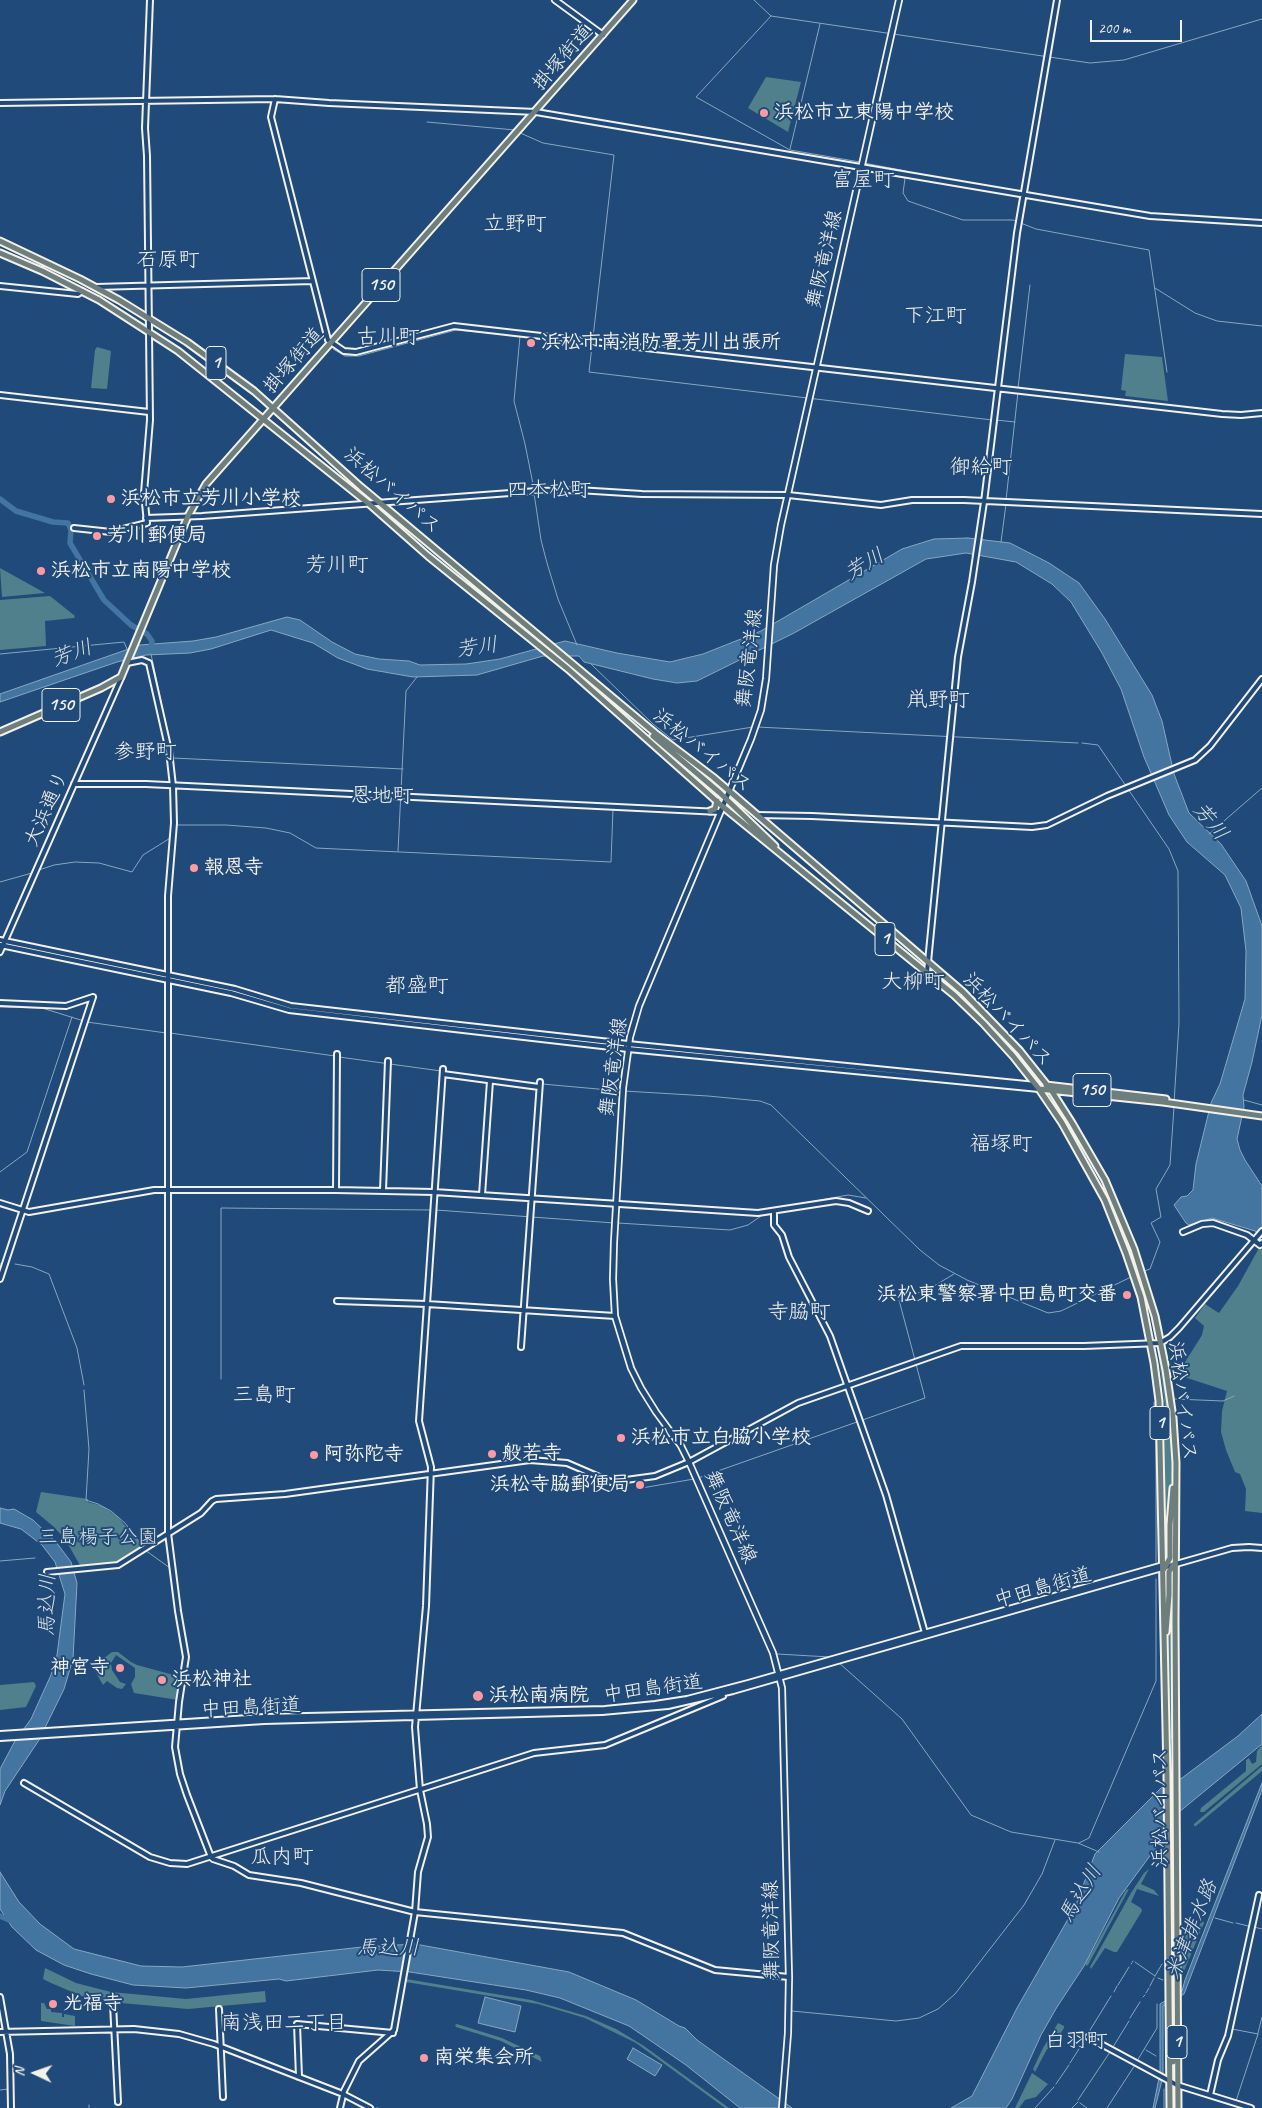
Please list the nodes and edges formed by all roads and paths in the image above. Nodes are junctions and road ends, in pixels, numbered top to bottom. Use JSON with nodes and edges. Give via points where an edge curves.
{"nodes":[{"id":1,"x":150,"y":0,"type":"edge"},
{"id":2,"x":555,"y":0,"type":"edge"},
{"id":3,"x":634,"y":0,"type":"edge"},
{"id":4,"x":899,"y":0,"type":"edge"},
{"id":5,"x":1057,"y":0,"type":"edge"},
{"id":6,"x":603,"y":35,"type":"junction"},
{"id":7,"x":275,"y":99,"type":"junction"},
{"id":8,"x":146,"y":101,"type":"junction"},
{"id":9,"x":0,"y":103,"type":"edge"},
{"id":10,"x":536,"y":112,"type":"junction"},
{"id":11,"x":862,"y":166,"type":"junction"},
{"id":12,"x":1023,"y":194,"type":"junction"},
{"id":13,"x":1262,"y":223,"type":"edge"},
{"id":14,"x":0,"y":241,"type":"edge"},
{"id":15,"x":0,"y":253,"type":"edge"},
{"id":16,"x":313,"y":281,"type":"junction"},
{"id":17,"x":148,"y":285,"type":"junction"},
{"id":18,"x":0,"y":286,"type":"edge"},
{"id":19,"x":95,"y":286,"type":"junction"},
{"id":20,"x":82,"y":291,"type":"junction"},
{"id":21,"x":148,"y":318,"type":"junction"},
{"id":22,"x":149,"y":332,"type":"junction"},
{"id":23,"x":331,"y":342,"type":"junction"},
{"id":24,"x":816,"y":367,"type":"junction"},
{"id":25,"x":998,"y":387,"type":"junction"},
{"id":26,"x":0,"y":396,"type":"edge"},
{"id":27,"x":273,"y":408,"type":"junction"},
{"id":28,"x":150,"y":412,"type":"junction"},
{"id":29,"x":1262,"y":412,"type":"edge"},
{"id":30,"x":262,"y":420,"type":"junction"},
{"id":31,"x":788,"y":494,"type":"junction"},
{"id":32,"x":984,"y":502,"type":"junction"},
{"id":33,"x":368,"y":503,"type":"junction"},
{"id":34,"x":381,"y":503,"type":"junction"},
{"id":35,"x":1262,"y":514,"type":"edge"},
{"id":36,"x":188,"y":516,"type":"junction"},
{"id":37,"x":146,"y":518,"type":"junction"},
{"id":38,"x":74,"y":528,"type":"dead end"},
{"id":39,"x":128,"y":662,"type":"junction"},
{"id":40,"x":121,"y":678,"type":"junction"},
{"id":41,"x":1262,"y":679,"type":"edge"},
{"id":42,"x":624,"y":707,"type":"junction"},
{"id":43,"x":0,"y":732,"type":"edge"},
{"id":44,"x":74,"y":784,"type":"junction"},
{"id":45,"x":173,"y":786,"type":"junction"},
{"id":46,"x":728,"y":791,"type":"junction"},
{"id":47,"x":725,"y":798,"type":"junction"},
{"id":48,"x":717,"y":801,"type":"junction"},
{"id":49,"x":722,"y":806,"type":"junction"},
{"id":50,"x":710,"y":811,"type":"junction"},
{"id":51,"x":720,"y":812,"type":"junction"},
{"id":52,"x":757,"y":815,"type":"junction"},
{"id":53,"x":942,"y":823,"type":"junction"},
{"id":54,"x":779,"y":852,"type":"junction"},
{"id":55,"x":3,"y":940,"type":"edge"},
{"id":56,"x":1,"y":946,"type":"edge"},
{"id":57,"x":0,"y":952,"type":"edge"},
{"id":58,"x":928,"y":962,"type":"junction"},
{"id":59,"x":927,"y":972,"type":"junction"},
{"id":60,"x":168,"y":975,"type":"junction"},
{"id":61,"x":168,"y":981,"type":"junction"},
{"id":62,"x":0,"y":1003,"type":"edge"},
{"id":63,"x":628,"y":1047,"type":"junction"},
{"id":64,"x":337,"y":1054,"type":"dead end"},
{"id":65,"x":388,"y":1061,"type":"dead end"},
{"id":66,"x":443,"y":1069,"type":"dead end"},
{"id":67,"x":442,"y":1074,"type":"junction"},
{"id":68,"x":490,"y":1081,"type":"junction"},
{"id":69,"x":540,"y":1082,"type":"dead end"},
{"id":70,"x":1038,"y":1087,"type":"junction"},
{"id":71,"x":539,"y":1088,"type":"junction"},
{"id":72,"x":1049,"y":1088,"type":"junction"},
{"id":73,"x":1262,"y":1116,"type":"edge"},
{"id":74,"x":168,"y":1190,"type":"junction"},
{"id":75,"x":336,"y":1190,"type":"junction"},
{"id":76,"x":383,"y":1190,"type":"junction"},
{"id":77,"x":434,"y":1192,"type":"junction"},
{"id":78,"x":482,"y":1195,"type":"junction"},
{"id":79,"x":531,"y":1199,"type":"junction"},
{"id":80,"x":0,"y":1203,"type":"edge"},
{"id":81,"x":616,"y":1204,"type":"junction"},
{"id":82,"x":24,"y":1210,"type":"junction"},
{"id":83,"x":774,"y":1212,"type":"junction"},
{"id":84,"x":868,"y":1212,"type":"dead end"},
{"id":85,"x":1262,"y":1231,"type":"edge"},
{"id":86,"x":1183,"y":1232,"type":"dead end"},
{"id":87,"x":1254,"y":1240,"type":"junction"},
{"id":88,"x":1261,"y":1244,"type":"edge"},
{"id":89,"x":0,"y":1280,"type":"edge"},
{"id":90,"x":337,"y":1302,"type":"dead end"},
{"id":91,"x":427,"y":1304,"type":"junction"},
{"id":92,"x":524,"y":1310,"type":"junction"},
{"id":93,"x":616,"y":1316,"type":"junction"},
{"id":94,"x":1150,"y":1343,"type":"junction"},
{"id":95,"x":1160,"y":1343,"type":"junction"},
{"id":96,"x":521,"y":1347,"type":"dead end"},
{"id":97,"x":847,"y":1386,"type":"junction"},
{"id":98,"x":689,"y":1462,"type":"junction"},
{"id":99,"x":1176,"y":1462,"type":"junction"},
{"id":100,"x":430,"y":1474,"type":"junction"},
{"id":101,"x":168,"y":1533,"type":"junction"},
{"id":102,"x":1262,"y":1548,"type":"edge"},
{"id":103,"x":1167,"y":1566,"type":"junction"},
{"id":104,"x":48,"y":1572,"type":"dead end"},
{"id":105,"x":924,"y":1633,"type":"junction"},
{"id":106,"x":1164,"y":1654,"type":"junction"},
{"id":107,"x":780,"y":1676,"type":"junction"},
{"id":108,"x":733,"y":1691,"type":"junction"},
{"id":109,"x":688,"y":1700,"type":"junction"},
{"id":110,"x":691,"y":1709,"type":"junction"},
{"id":111,"x":415,"y":1715,"type":"junction"},
{"id":112,"x":177,"y":1725,"type":"junction"},
{"id":113,"x":0,"y":1736,"type":"edge"},
{"id":114,"x":24,"y":1783,"type":"dead end"},
{"id":115,"x":420,"y":1790,"type":"junction"},
{"id":116,"x":211,"y":1857,"type":"junction"},
{"id":117,"x":1259,"y":1895,"type":"dead end"},
{"id":118,"x":415,"y":1912,"type":"junction"},
{"id":119,"x":788,"y":1977,"type":"junction"},
{"id":120,"x":0,"y":1997,"type":"edge"},
{"id":121,"x":113,"y":2004,"type":"dead end"},
{"id":122,"x":219,"y":2009,"type":"dead end"},
{"id":123,"x":114,"y":2030,"type":"junction"},
{"id":124,"x":0,"y":2032,"type":"edge"},
{"id":125,"x":8,"y":2032,"type":"junction"},
{"id":126,"x":392,"y":2033,"type":"junction"},
{"id":127,"x":1088,"y":2037,"type":"dead end"},
{"id":128,"x":221,"y":2046,"type":"junction"},
{"id":129,"x":299,"y":2077,"type":"junction"},
{"id":130,"x":1173,"y":2083,"type":"junction"},
{"id":131,"x":343,"y":2094,"type":"junction"},
{"id":132,"x":1210,"y":2095,"type":"junction"},
{"id":133,"x":223,"y":2097,"type":"dead end"},
{"id":134,"x":118,"y":2102,"type":"dead end"},
{"id":135,"x":11,"y":2108,"type":"edge"},
{"id":136,"x":340,"y":2108,"type":"edge"},
{"id":137,"x":370,"y":2108,"type":"edge"},
{"id":138,"x":782,"y":2108,"type":"edge"},
{"id":139,"x":1170,"y":2108,"type":"edge"},
{"id":140,"x":1176,"y":2108,"type":"edge"},
{"id":141,"x":1251,"y":2108,"type":"edge"}],
"edges":[{"from":1,"to":8,"type":"street"},
{"from":2,"to":6,"type":"main road"},
{"from":3,"to":6,"type":"highway","name":"掛塚街道","number":"150"},
{"from":4,"to":11,"type":"main road","name":"舞阪竜洋線"},
{"from":5,"to":12,"type":"street"},
{"from":6,"to":10,"type":"highway","name":"掛塚街道","number":"150"},
{"from":7,"to":8,"type":"street"},
{"from":7,"to":10,"type":"street"},
{"from":7,"to":16,"type":"street","via":[[271,117]]},
{"from":8,"to":9,"type":"street"},
{"from":8,"to":17,"type":"street"},
{"from":10,"to":11,"type":"street"},
{"from":10,"to":23,"type":"highway","name":"掛塚街道","number":"150"},
{"from":11,"to":12,"type":"street"},
{"from":11,"to":24,"type":"main road","name":"舞阪竜洋線"},
{"from":12,"to":13,"type":"street","via":[[1161,218]]},
{"from":12,"to":25,"type":"street"},
{"from":14,"to":19,"type":"highway","name":"浜松バイパス","number":"1"},
{"from":15,"to":20,"type":"highway","name":"浜松バイパス","number":"1"},
{"from":16,"to":17,"type":"street"},
{"from":16,"to":23,"type":"street"},
{"from":17,"to":19,"type":"street"},
{"from":17,"to":21,"type":"street"},
{"from":18,"to":20,"type":"street","via":[[78,294]]},
{"from":19,"to":21,"type":"highway","name":"浜松バイパス","number":"1"},
{"from":20,"to":22,"type":"highway","name":"浜松バイパス","number":"1"},
{"from":21,"to":22,"type":"street"},
{"from":21,"to":27,"type":"highway","name":"浜松バイパス","number":"1","via":[[214,361]]},
{"from":22,"to":28,"type":"street"},
{"from":22,"to":30,"type":"highway","name":"浜松バイパス","number":"1","via":[[205,372]]},
{"from":23,"to":24,"type":"street","via":[[341,350],[356,352],[454,326]]},
{"from":23,"to":27,"type":"highway","name":"掛塚街道","number":"150"},
{"from":24,"to":25,"type":"street"},
{"from":24,"to":31,"type":"main road","name":"舞阪竜洋線"},
{"from":25,"to":29,"type":"street","via":[[1222,414]]},
{"from":25,"to":32,"type":"street"},
{"from":26,"to":28,"type":"street"},
{"from":27,"to":30,"type":"highway","name":"掛塚街道","number":"150"},
{"from":27,"to":34,"type":"highway","name":"浜松バイパス","number":"1"},
{"from":28,"to":37,"type":"street","via":[[144,493]]},
{"from":30,"to":33,"type":"highway","name":"浜松バイパス","number":"1"},
{"from":30,"to":36,"type":"highway","name":"掛塚街道","number":"150","via":[[206,484]]},
{"from":31,"to":32,"type":"street","via":[[881,505],[912,500]]},
{"from":31,"to":34,"type":"street","via":[[642,494],[569,490]]},
{"from":31,"to":46,"type":"main road","name":"舞阪竜洋線","via":[[776,551],[764,696],[751,740]]},
{"from":32,"to":35,"type":"street"},
{"from":32,"to":53,"type":"street","via":[[958,656]]},
{"from":33,"to":34,"type":"street"},
{"from":33,"to":36,"type":"street"},
{"from":33,"to":48,"type":"highway","name":"浜松バイパス","number":"1","via":[[568,669]]},
{"from":34,"to":42,"type":"highway","name":"浜松バイパス","number":"1"},
{"from":36,"to":37,"type":"street"},
{"from":36,"to":39,"type":"highway","name":"掛塚街道","number":"150"},
{"from":37,"to":38,"type":"street","via":[[147,523],[112,532]]},
{"from":39,"to":40,"type":"highway","name":"掛塚街道","number":"150"},
{"from":39,"to":45,"type":"street","via":[[142,660],[149,663],[169,751]]},
{"from":40,"to":43,"type":"highway","number":"150"},
{"from":40,"to":44,"type":"street","name":"大浜通り"},
{"from":41,"to":53,"type":"street","via":[[1204,754],[1182,766],[1038,827]]},
{"from":42,"to":46,"type":"highway","name":"浜松バイパス","number":"1"},
{"from":42,"to":47,"type":"highway"},
{"from":44,"to":45,"type":"street"},
{"from":44,"to":55,"type":"street","name":"大浜通り"},
{"from":45,"to":50,"type":"street"},
{"from":45,"to":60,"type":"street"},
{"from":46,"to":47,"type":"main road","name":"舞阪竜洋線"},
{"from":46,"to":52,"type":"highway","name":"浜松バイパス","number":"1"},
{"from":47,"to":49,"type":"main road","name":"舞阪竜洋線"},
{"from":47,"to":54,"type":"highway","number":"1"},
{"from":48,"to":49,"type":"highway","name":"浜松バイパス","number":"1"},
{"from":48,"to":50,"type":"highway","via":[[715,809]]},
{"from":49,"to":51,"type":"main road","name":"舞阪竜洋線"},
{"from":49,"to":54,"type":"highway","name":"浜松バイパス","number":"1"},
{"from":50,"to":51,"type":"street"},
{"from":51,"to":63,"type":"main road","name":"舞阪竜洋線","via":[[639,1006]]},
{"from":52,"to":53,"type":"street"},
{"from":52,"to":58,"type":"highway","name":"浜松バイパス","number":"1"},
{"from":53,"to":58,"type":"street"},
{"from":54,"to":59,"type":"highway","name":"浜松バイパス","number":"1"},
{"from":55,"to":56,"type":"street","name":"大浜通り"},
{"from":55,"to":60,"type":"street"},
{"from":56,"to":57,"type":"street","name":"大浜通り"},
{"from":56,"to":61,"type":"street"},
{"from":58,"to":59,"type":"street"},
{"from":58,"to":72,"type":"highway","name":"浜松バイパス","number":"1","via":[[997,1026]]},
{"from":59,"to":70,"type":"highway","name":"浜松バイパス","number":"1","via":[[983,1023]]},
{"from":60,"to":61,"type":"street"},
{"from":60,"to":63,"type":"street","via":[[235,989],[291,1006]]},
{"from":61,"to":63,"type":"street","via":[[242,996],[289,1010]]},
{"from":61,"to":74,"type":"street"},
{"from":62,"to":82,"type":"street","via":[[66,1006],[93,997]]},
{"from":63,"to":70,"type":"street"},
{"from":63,"to":81,"type":"main road","name":"舞阪竜洋線"},
{"from":64,"to":75,"type":"street"},
{"from":65,"to":76,"type":"street"},
{"from":66,"to":67,"type":"street"},
{"from":67,"to":68,"type":"street"},
{"from":67,"to":77,"type":"street"},
{"from":68,"to":71,"type":"street"},
{"from":68,"to":78,"type":"street"},
{"from":69,"to":71,"type":"street"},
{"from":70,"to":72,"type":"highway","number":"150"},
{"from":70,"to":94,"type":"highway","name":"浜松バイパス","number":"1","via":[[1097,1183],[1121,1237],[1141,1297]]},
{"from":71,"to":79,"type":"street"},
{"from":72,"to":73,"type":"highway","number":"150"},
{"from":72,"to":95,"type":"highway","name":"浜松バイパス","number":"1","via":[[1080,1135],[1123,1219],[1143,1277]]},
{"from":74,"to":75,"type":"street"},
{"from":74,"to":82,"type":"street","via":[[145,1191],[29,1212]]},
{"from":74,"to":101,"type":"street"},
{"from":75,"to":76,"type":"street"},
{"from":76,"to":77,"type":"street"},
{"from":77,"to":78,"type":"street"},
{"from":77,"to":91,"type":"street"},
{"from":78,"to":79,"type":"street"},
{"from":79,"to":81,"type":"street"},
{"from":79,"to":92,"type":"street"},
{"from":80,"to":82,"type":"street"},
{"from":81,"to":83,"type":"street"},
{"from":81,"to":93,"type":"main road","name":"舞阪竜洋線","via":[[613,1279]]},
{"from":82,"to":89,"type":"street"},
{"from":83,"to":84,"type":"street","via":[[836,1201]]},
{"from":83,"to":97,"type":"street","via":[[774,1225],[782,1235],[789,1257],[830,1336]]},
{"from":85,"to":87,"type":"street"},
{"from":86,"to":87,"type":"main road","via":[[1213,1223]]},
{"from":87,"to":88,"type":"main road"},
{"from":87,"to":95,"type":"street","via":[[1179,1328]]},
{"from":90,"to":91,"type":"street"},
{"from":91,"to":92,"type":"street"},
{"from":91,"to":100,"type":"street","via":[[420,1421]]},
{"from":92,"to":93,"type":"street"},
{"from":92,"to":96,"type":"street"},
{"from":93,"to":98,"type":"main road","name":"舞阪竜洋線","via":[[626,1355],[640,1388]]},
{"from":94,"to":95,"type":"street"},
{"from":94,"to":97,"type":"street","via":[[960,1346]]},
{"from":94,"to":103,"type":"highway","name":"浜松バイパス","number":"1","via":[[1159,1400]]},
{"from":95,"to":99,"type":"highway","name":"浜松バイパス","number":"1","via":[[1174,1418]]},
{"from":97,"to":98,"type":"street","via":[[798,1403]]},
{"from":97,"to":105,"type":"street","via":[[886,1494]]},
{"from":98,"to":100,"type":"street","via":[[662,1474],[620,1482],[605,1481],[567,1462],[548,1460]]},
{"from":98,"to":107,"type":"main road","name":"舞阪竜洋線"},
{"from":99,"to":103,"type":"highway","name":"浜松バイパス","number":"1"},
{"from":99,"to":103,"type":"highway"},
{"from":100,"to":101,"type":"street","via":[[285,1494],[216,1499]]},
{"from":100,"to":111,"type":"street","via":[[426,1606]]},
{"from":101,"to":104,"type":"street","via":[[118,1565]]},
{"from":101,"to":112,"type":"street","via":[[186,1657]]},
{"from":102,"to":103,"type":"street","name":"中田島街道","via":[[1237,1547]]},
{"from":103,"to":105,"type":"street","name":"中田島街道"},
{"from":103,"to":106,"type":"highway","name":"浜松バイパス","number":"1"},
{"from":103,"to":106,"type":"highway","via":[[1170,1595]]},
{"from":103,"to":107,"type":"street","name":"中田島街道"},
{"from":103,"to":130,"type":"highway","name":"浜松バイパス","number":"1","via":[[1176,1767],[1177,2023]]},
{"from":105,"to":107,"type":"street","name":"中田島街道"},
{"from":106,"to":130,"type":"highway","name":"浜松バイパス","number":"1"},
{"from":107,"to":108,"type":"street","name":"中田島街道"},
{"from":107,"to":109,"type":"street","name":"中田島街道"},
{"from":107,"to":119,"type":"main road","name":"舞阪竜洋線"},
{"from":108,"to":109,"type":"street","name":"中田島街道"},
{"from":108,"to":110,"type":"street"},
{"from":109,"to":110,"type":"street"},
{"from":109,"to":111,"type":"street","name":"中田島街道","via":[[605,1708]]},
{"from":110,"to":115,"type":"street","via":[[605,1745],[534,1753]]},
{"from":111,"to":112,"type":"street","name":"中田島街道","via":[[264,1717]]},
{"from":111,"to":115,"type":"street"},
{"from":112,"to":113,"type":"street","name":"中田島街道"},
{"from":112,"to":116,"type":"street","via":[[175,1747],[180,1774]]},
{"from":114,"to":116,"type":"street","via":[[150,1856],[178,1864]]},
{"from":115,"to":116,"type":"street"},
{"from":115,"to":118,"type":"street","via":[[428,1837],[418,1872]]},
{"from":116,"to":118,"type":"street","via":[[249,1875],[301,1883]]},
{"from":117,"to":132,"type":"street","via":[[1228,2036],[1218,2060]]},
{"from":118,"to":119,"type":"street","via":[[622,1933],[715,1970]]},
{"from":118,"to":126,"type":"street"},
{"from":119,"to":138,"type":"main road","name":"舞阪竜洋線","via":[[788,2033]]},
{"from":120,"to":125,"type":"street"},
{"from":121,"to":123,"type":"street"},
{"from":122,"to":128,"type":"street"},
{"from":123,"to":125,"type":"street"},
{"from":123,"to":128,"type":"street","via":[[166,2031]]},
{"from":123,"to":134,"type":"street"},
{"from":124,"to":125,"type":"street"},
{"from":125,"to":135,"type":"street"},
{"from":126,"to":129,"type":"street","via":[[297,2024]]},
{"from":126,"to":131,"type":"street","via":[[362,2058]]},
{"from":127,"to":130,"type":"street"},
{"from":128,"to":129,"type":"street"},
{"from":128,"to":133,"type":"street"},
{"from":129,"to":131,"type":"street"},
{"from":130,"to":132,"type":"street"},
{"from":130,"to":139,"type":"highway","name":"浜松バイパス","number":"1"},
{"from":130,"to":140,"type":"highway","name":"浜松バイパス","number":"1"},
{"from":131,"to":136,"type":"street"},
{"from":131,"to":137,"type":"street"},
{"from":132,"to":141,"type":"street"}]}
